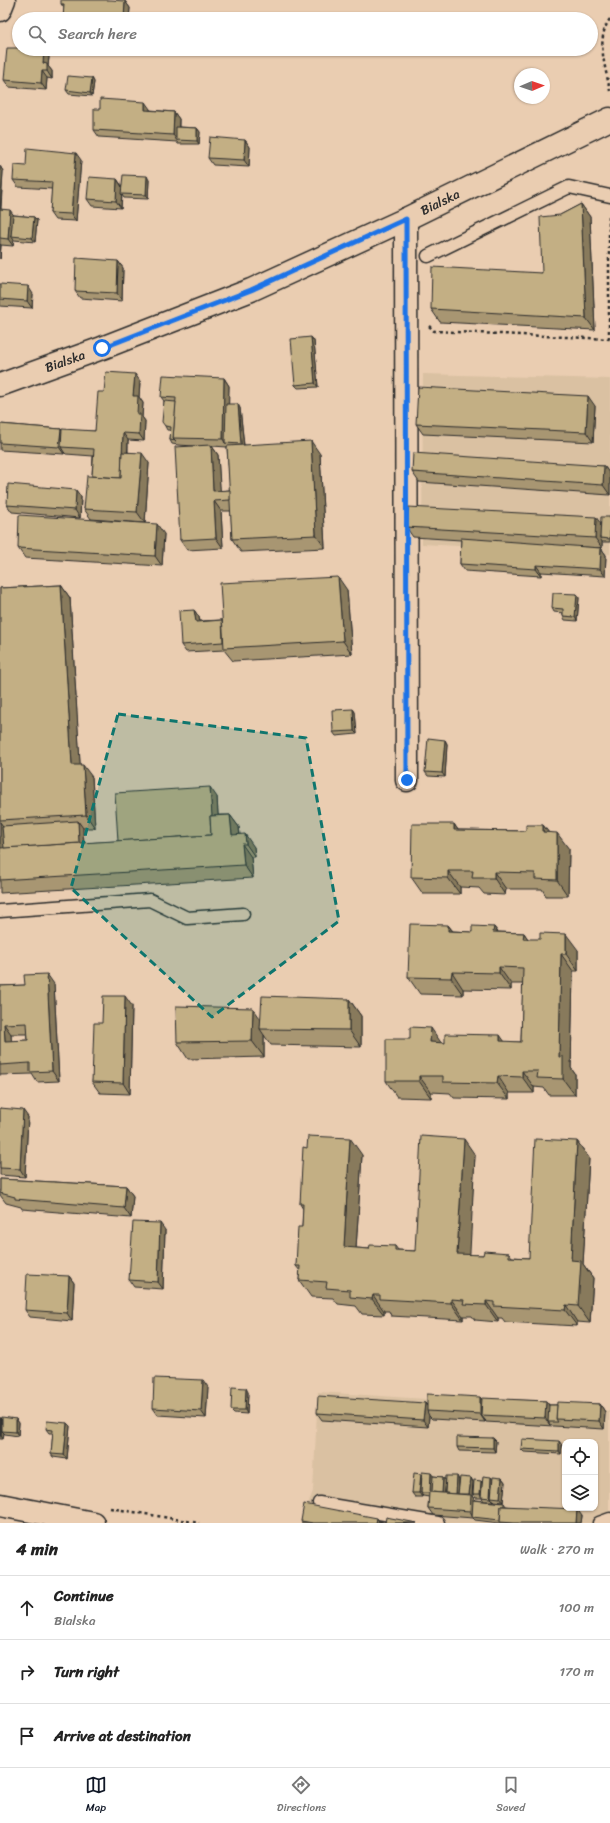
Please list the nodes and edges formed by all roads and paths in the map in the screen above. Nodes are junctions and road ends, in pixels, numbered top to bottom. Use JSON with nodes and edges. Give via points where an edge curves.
{"nodes":[{"id":1,"x":4,"y":0,"type":"edge"},
{"id":2,"x":0,"y":10,"type":"edge"},
{"id":3,"x":610,"y":19,"type":"edge"},
{"id":4,"x":610,"y":91,"type":"edge"},
{"id":5,"x":610,"y":119,"type":"edge"},
{"id":6,"x":610,"y":196,"type":"edge"},
{"id":7,"x":406,"y":219,"type":"junction"},
{"id":8,"x":428,"y":256,"type":"dead end"},
{"id":9,"x":427,"y":324,"type":"dead end"},
{"id":10,"x":610,"y":339,"type":"edge"},
{"id":11,"x":0,"y":385,"type":"edge"},
{"id":12,"x":407,"y":780,"type":"dead end"},
{"id":13,"x":0,"y":911,"type":"edge"},
{"id":14,"x":242,"y":914,"type":"dead end"},
{"id":15,"x":319,"y":1503,"type":"dead end"},
{"id":16,"x":0,"y":1505,"type":"edge"},
{"id":17,"x":610,"y":1518,"type":"edge"},
{"id":18,"x":93,"y":1523,"type":"edge"},
{"id":19,"x":438,"y":1523,"type":"edge"},
{"id":20,"x":599,"y":1523,"type":"edge"}],
"edges":[{"from":1,"to":2,"type":"street"},
{"from":3,"to":4,"type":"path","via":[[601,38]]},
{"from":5,"to":7,"type":"street","name":"Bialska"},
{"from":6,"to":8,"type":"lane","via":[[569,187]]},
{"from":6,"to":10,"type":"path"},
{"from":7,"to":11,"type":"street","name":"Bialska","via":[[251,290]]},
{"from":7,"to":12,"type":"street"},
{"from":9,"to":10,"type":"path","via":[[434,331]]},
{"from":13,"to":14,"type":"lane","via":[[150,900],[187,918]]},
{"from":15,"to":19,"type":"lane"},
{"from":16,"to":18,"type":"street"},
{"from":17,"to":20,"type":"lane"}]}
